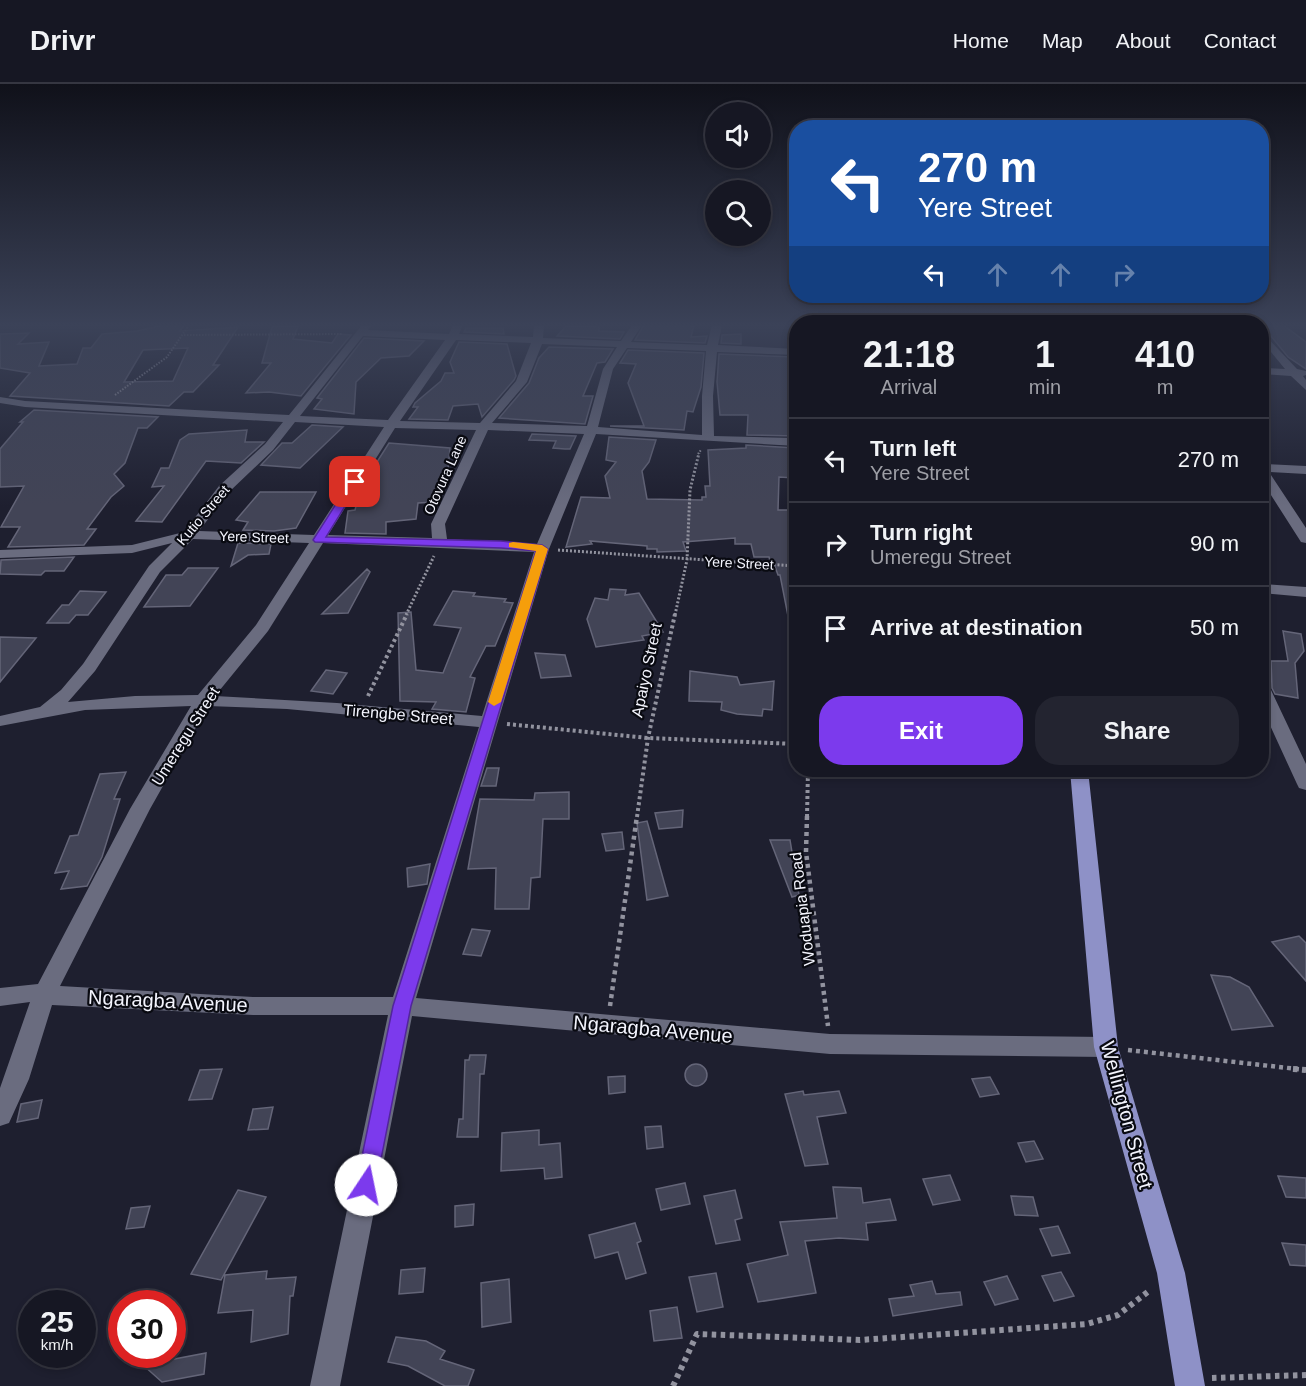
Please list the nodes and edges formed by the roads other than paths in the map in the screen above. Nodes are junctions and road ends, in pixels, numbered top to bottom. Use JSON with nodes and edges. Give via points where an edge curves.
{"nodes":[{"id":1,"x":317,"y":386,"type":"edge"},
{"id":2,"x":418,"y":386,"type":"edge"},
{"id":3,"x":518,"y":386,"type":"edge"},
{"id":4,"x":603,"y":386,"type":"edge"},
{"id":5,"x":707,"y":386,"type":"edge"},
{"id":6,"x":0,"y":400,"type":"edge"},
{"id":7,"x":294,"y":418,"type":"junction"},
{"id":8,"x":391,"y":424,"type":"junction"},
{"id":9,"x":484,"y":425,"type":"junction"},
{"id":10,"x":591,"y":432,"type":"junction"},
{"id":11,"x":708,"y":439,"type":"junction"},
{"id":12,"x":789,"y":442,"type":"edge"},
{"id":13,"x":1269,"y":470,"type":"edge"},
{"id":14,"x":1306,"y":470,"type":"edge"},
{"id":15,"x":1269,"y":481,"type":"edge"},
{"id":16,"x":189,"y":535,"type":"junction"},
{"id":17,"x":1306,"y":539,"type":"edge"},
{"id":18,"x":319,"y":540,"type":"junction"},
{"id":19,"x":440,"y":543,"type":"junction"},
{"id":20,"x":542,"y":549,"type":"junction"},
{"id":21,"x":0,"y":554,"type":"edge"},
{"id":22,"x":1269,"y":590,"type":"edge"},
{"id":23,"x":1306,"y":592,"type":"edge"},
{"id":24,"x":203,"y":700,"type":"junction"},
{"id":25,"x":1269,"y":705,"type":"edge"},
{"id":26,"x":46,"y":711,"type":"junction"},
{"id":27,"x":0,"y":721,"type":"edge"},
{"id":28,"x":488,"y":722,"type":"junction"},
{"id":29,"x":1080,"y":777,"type":"edge"},
{"id":30,"x":1306,"y":784,"type":"edge"},
{"id":31,"x":44,"y":995,"type":"junction"},
{"id":32,"x":0,"y":998,"type":"edge"},
{"id":33,"x":402,"y":1006,"type":"junction"},
{"id":34,"x":1106,"y":1047,"type":"junction"},
{"id":35,"x":0,"y":1115,"type":"edge"},
{"id":36,"x":1189,"y":1382,"type":"edge"},
{"id":37,"x":325,"y":1386,"type":"edge"}],
"edges":[{"from":1,"to":7,"type":"street","name":"Kutio Street"},
{"from":2,"to":8,"type":"street","name":"Umeregu Street"},
{"from":3,"to":9,"type":"street","name":"Otovura Lane"},
{"from":4,"to":10,"type":"street"},
{"from":5,"to":11,"type":"street"},
{"from":6,"to":7,"type":"street"},
{"from":7,"to":8,"type":"street"},
{"from":7,"to":16,"type":"street","name":"Kutio Street","via":[[224,489]]},
{"from":8,"to":9,"type":"street"},
{"from":8,"to":18,"type":"street","name":"Umeregu Street"},
{"from":9,"to":10,"type":"street"},
{"from":9,"to":19,"type":"street","name":"Otovura Lane","via":[[438,524]]},
{"from":10,"to":11,"type":"street"},
{"from":10,"to":20,"type":"street"},
{"from":11,"to":12,"type":"street"},
{"from":13,"to":14,"type":"street"},
{"from":15,"to":17,"type":"street"},
{"from":16,"to":18,"type":"street","name":"Yere Street"},
{"from":16,"to":21,"type":"street","name":"Yere Street","via":[[132,549]]},
{"from":16,"to":26,"type":"street","name":"Kutio Street","via":[[154,569],[89,667],[67,694]]},
{"from":18,"to":19,"type":"street","name":"Yere Street"},
{"from":18,"to":24,"type":"street","name":"Umeregu Street","via":[[262,628]]},
{"from":19,"to":20,"type":"street","name":"Yere Street"},
{"from":20,"to":28,"type":"street"},
{"from":22,"to":23,"type":"street"},
{"from":24,"to":26,"type":"street","name":"Tirengbe Street","via":[[85,705]]},
{"from":24,"to":28,"type":"street","name":"Tirengbe Street"},
{"from":24,"to":31,"type":"street","name":"Umeregu Street","via":[[140,809]]},
{"from":25,"to":30,"type":"street"},
{"from":26,"to":27,"type":"street","name":"Tirengbe Street"},
{"from":28,"to":33,"type":"street"},
{"from":29,"to":34,"type":"main road","name":"Wellington Street"},
{"from":31,"to":32,"type":"street","name":"Ngaragba Avenue","via":[[33,992]]},
{"from":31,"to":33,"type":"street","name":"Ngaragba Avenue","via":[[253,1005]]},
{"from":31,"to":35,"type":"street","name":"Umeregu Street","via":[[18,1079]]},
{"from":33,"to":34,"type":"street","name":"Ngaragba Avenue","via":[[830,1044]]},
{"from":33,"to":37,"type":"street"},
{"from":34,"to":36,"type":"main road","name":"Wellington Street","via":[[1171,1273]]}]}
